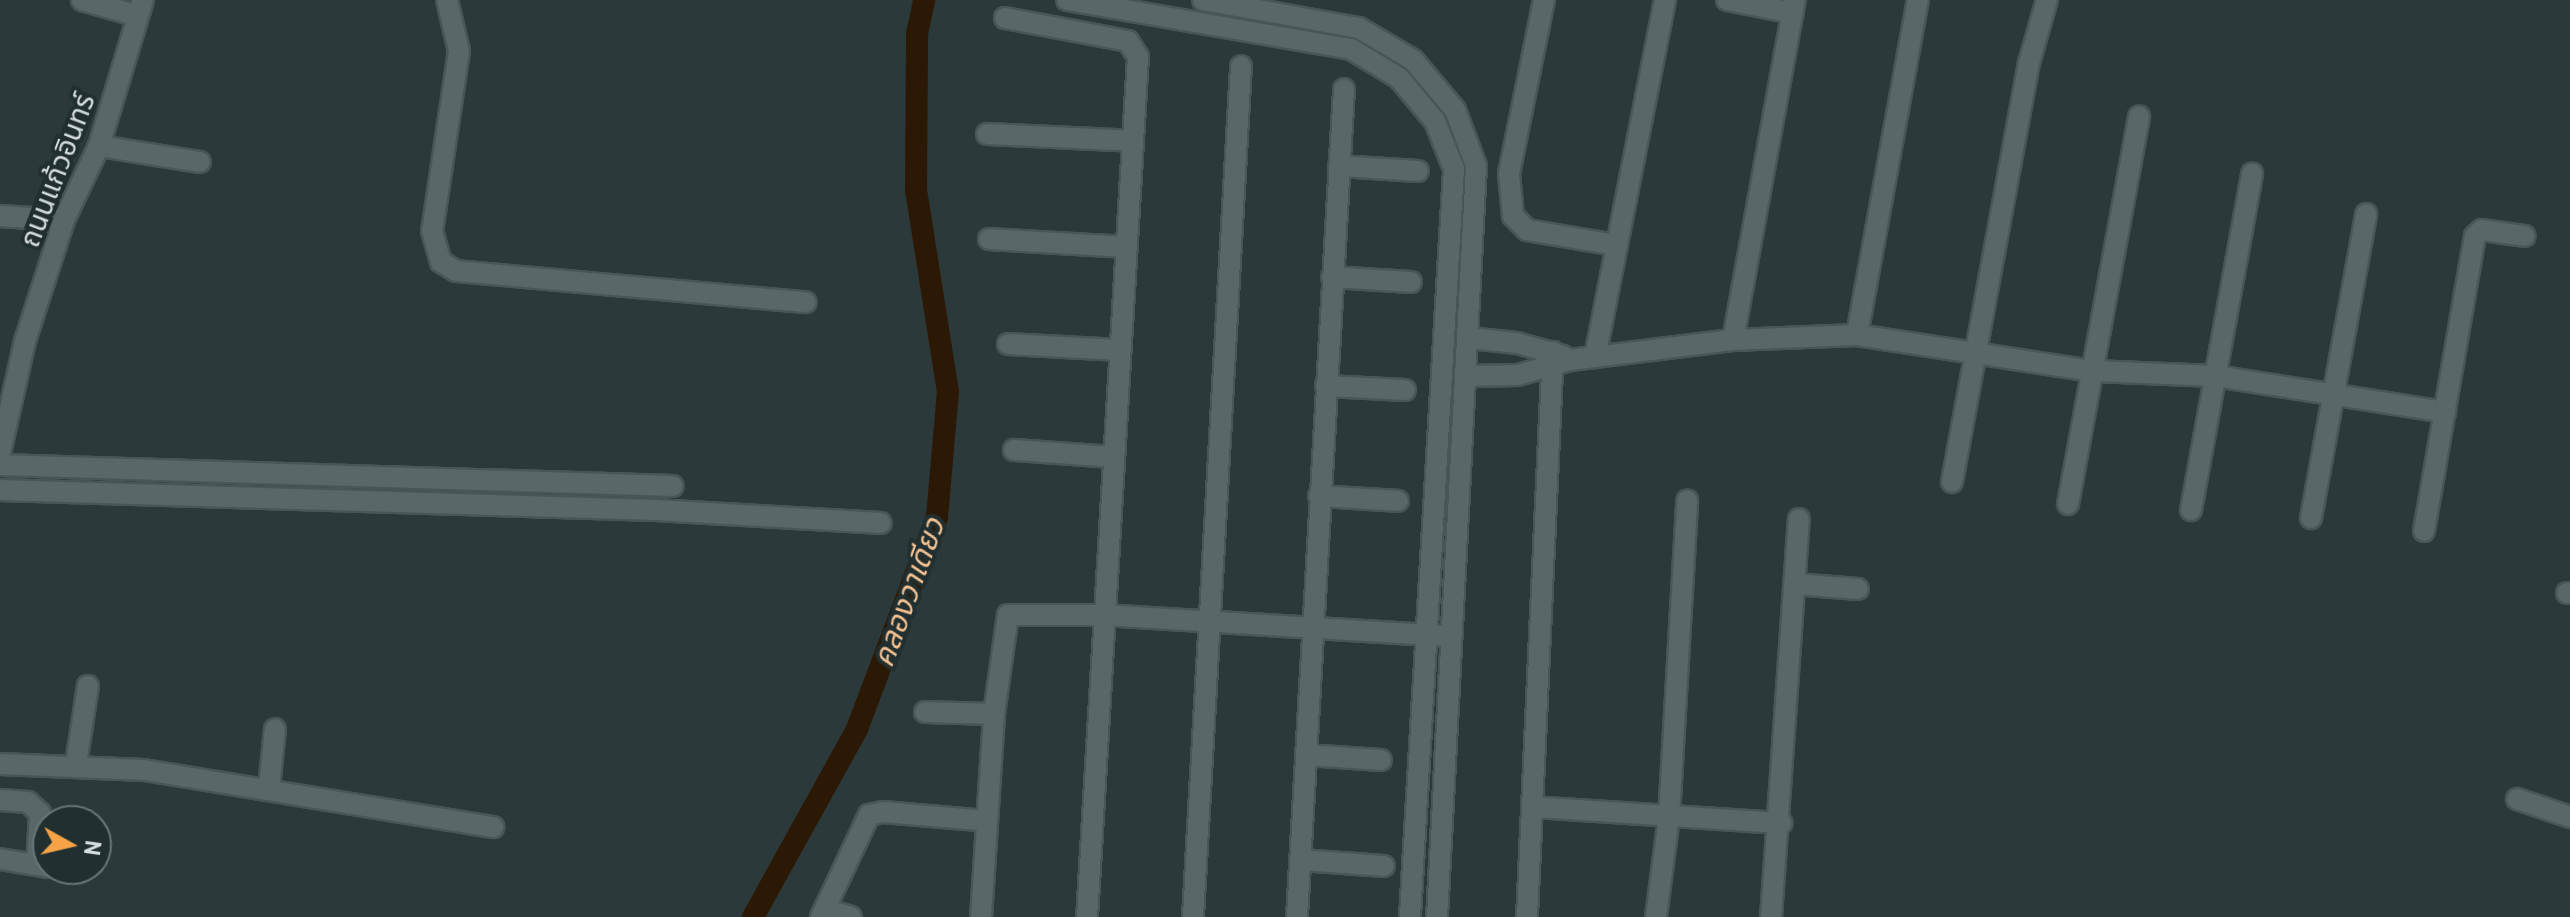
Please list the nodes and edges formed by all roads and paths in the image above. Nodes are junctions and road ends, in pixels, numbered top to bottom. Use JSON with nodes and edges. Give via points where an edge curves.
{"nodes":[{"id":1,"x":82,"y":0,"type":"edge"},
{"id":2,"x":447,"y":0,"type":"edge"},
{"id":3,"x":1067,"y":0,"type":"edge"},
{"id":4,"x":1203,"y":0,"type":"edge"},
{"id":5,"x":1544,"y":0,"type":"edge"},
{"id":6,"x":1665,"y":0,"type":"edge"},
{"id":7,"x":1727,"y":0,"type":"edge"},
{"id":8,"x":1918,"y":0,"type":"edge"},
{"id":9,"x":2047,"y":0,"type":"edge"},
{"id":10,"x":1794,"y":6,"type":"edge"},
{"id":11,"x":140,"y":8,"type":"edge"},
{"id":12,"x":1188,"y":10,"type":"edge"},
{"id":13,"x":1005,"y":18,"type":"dead end"},
{"id":14,"x":1241,"y":66,"type":"dead end"},
{"id":15,"x":1344,"y":89,"type":"dead end"},
{"id":16,"x":2139,"y":116,"type":"dead end"},
{"id":17,"x":987,"y":134,"type":"dead end"},
{"id":18,"x":1133,"y":141,"type":"junction"},
{"id":19,"x":99,"y":146,"type":"junction"},
{"id":20,"x":200,"y":162,"type":"dead end"},
{"id":21,"x":1339,"y":166,"type":"junction"},
{"id":22,"x":1418,"y":171,"type":"dead end"},
{"id":23,"x":2252,"y":173,"type":"dead end"},
{"id":24,"x":2366,"y":214,"type":"dead end"},
{"id":25,"x":0,"y":216,"type":"edge"},
{"id":26,"x":64,"y":220,"type":"junction"},
{"id":27,"x":2525,"y":236,"type":"dead end"},
{"id":28,"x":989,"y":239,"type":"dead end"},
{"id":29,"x":1616,"y":245,"type":"junction"},
{"id":30,"x":1126,"y":247,"type":"junction"},
{"id":31,"x":1332,"y":277,"type":"junction"},
{"id":32,"x":1411,"y":282,"type":"dead end"},
{"id":33,"x":806,"y":302,"type":"dead end"},
{"id":34,"x":1857,"y":335,"type":"junction"},
{"id":35,"x":1733,"y":340,"type":"junction"},
{"id":36,"x":1008,"y":344,"type":"dead end"},
{"id":37,"x":1120,"y":350,"type":"junction"},
{"id":38,"x":1445,"y":354,"type":"junction"},
{"id":39,"x":1976,"y":355,"type":"junction"},
{"id":40,"x":1468,"y":357,"type":"junction"},
{"id":41,"x":1595,"y":357,"type":"junction"},
{"id":42,"x":1559,"y":360,"type":"junction"},
{"id":43,"x":2093,"y":371,"type":"junction"},
{"id":44,"x":2215,"y":376,"type":"junction"},
{"id":45,"x":1326,"y":386,"type":"junction"},
{"id":46,"x":1405,"y":390,"type":"dead end"},
{"id":47,"x":2334,"y":395,"type":"junction"},
{"id":48,"x":2445,"y":412,"type":"junction"},
{"id":49,"x":1014,"y":450,"type":"dead end"},
{"id":50,"x":0,"y":453,"type":"edge"},
{"id":51,"x":1114,"y":457,"type":"junction"},
{"id":52,"x":0,"y":465,"type":"edge"},
{"id":53,"x":1952,"y":482,"type":"dead end"},
{"id":54,"x":673,"y":486,"type":"dead end"},
{"id":55,"x":0,"y":490,"type":"edge"},
{"id":56,"x":1319,"y":496,"type":"junction"},
{"id":57,"x":1398,"y":501,"type":"dead end"},
{"id":58,"x":1687,"y":501,"type":"dead end"},
{"id":59,"x":2068,"y":504,"type":"dead end"},
{"id":60,"x":2191,"y":510,"type":"dead end"},
{"id":61,"x":2311,"y":518,"type":"dead end"},
{"id":62,"x":1799,"y":519,"type":"dead end"},
{"id":63,"x":881,"y":523,"type":"dead end"},
{"id":64,"x":2424,"y":531,"type":"dead end"},
{"id":65,"x":1795,"y":584,"type":"junction"},
{"id":66,"x":1858,"y":589,"type":"dead end"},
{"id":67,"x":1103,"y":615,"type":"junction"},
{"id":68,"x":1211,"y":622,"type":"junction"},
{"id":69,"x":1313,"y":627,"type":"junction"},
{"id":70,"x":1428,"y":635,"type":"junction"},
{"id":71,"x":1454,"y":637,"type":"junction"},
{"id":72,"x":88,"y":686,"type":"dead end"},
{"id":73,"x":925,"y":712,"type":"dead end"},
{"id":74,"x":994,"y":714,"type":"junction"},
{"id":75,"x":275,"y":729,"type":"dead end"},
{"id":76,"x":1306,"y":755,"type":"junction"},
{"id":77,"x":1381,"y":760,"type":"dead end"},
{"id":78,"x":0,"y":764,"type":"edge"},
{"id":79,"x":76,"y":764,"type":"junction"},
{"id":80,"x":269,"y":788,"type":"junction"},
{"id":81,"x":2517,"y":799,"type":"dead end"},
{"id":82,"x":0,"y":800,"type":"edge"},
{"id":83,"x":32,"y":806,"type":"edge"},
{"id":84,"x":1533,"y":807,"type":"junction"},
{"id":85,"x":1669,"y":817,"type":"junction"},
{"id":86,"x":2570,"y":817,"type":"edge"},
{"id":87,"x":987,"y":821,"type":"junction"},
{"id":88,"x":1781,"y":823,"type":"junction"},
{"id":89,"x":493,"y":827,"type":"dead end"},
{"id":90,"x":0,"y":859,"type":"edge"},
{"id":91,"x":1301,"y":860,"type":"junction"},
{"id":92,"x":32,"y":864,"type":"edge"},
{"id":93,"x":1384,"y":866,"type":"dead end"},
{"id":94,"x":823,"y":913,"type":"edge"},
{"id":95,"x":851,"y":917,"type":"edge"},
{"id":96,"x":981,"y":917,"type":"edge"},
{"id":97,"x":1087,"y":917,"type":"edge"},
{"id":98,"x":1193,"y":917,"type":"edge"},
{"id":99,"x":1297,"y":917,"type":"edge"},
{"id":100,"x":1410,"y":917,"type":"edge"},
{"id":101,"x":1437,"y":917,"type":"edge"},
{"id":102,"x":1527,"y":917,"type":"edge"},
{"id":103,"x":1656,"y":917,"type":"edge"},
{"id":104,"x":1771,"y":917,"type":"edge"}],
"edges":[{"from":1,"to":11,"type":"street"},
{"from":2,"to":33,"type":"street","via":[[459,51],[432,231],[441,262],[456,271]]},
{"from":3,"to":12,"type":"street"},
{"from":4,"to":40,"type":"street","via":[[1359,28],[1413,60],[1455,110],[1476,166]]},
{"from":5,"to":29,"type":"street","via":[[1509,174],[1513,216],[1527,230]]},
{"from":6,"to":29,"type":"street"},
{"from":7,"to":10,"type":"street"},
{"from":8,"to":34,"type":"street"},
{"from":9,"to":39,"type":"street","via":[[2029,63]]},
{"from":10,"to":35,"type":"street"},
{"from":11,"to":19,"type":"street","name":"ถนนแก้วอินทร์"},
{"from":12,"to":38,"type":"street","via":[[1351,49],[1399,78],[1435,121],[1454,169]]},
{"from":13,"to":18,"type":"street","via":[[1135,47]]},
{"from":14,"to":68,"type":"street"},
{"from":15,"to":21,"type":"street"},
{"from":16,"to":43,"type":"street"},
{"from":17,"to":18,"type":"street"},
{"from":18,"to":30,"type":"street"},
{"from":19,"to":20,"type":"street"},
{"from":19,"to":26,"type":"street","name":"ถนนแก้วอินทร์"},
{"from":21,"to":22,"type":"street"},
{"from":21,"to":31,"type":"street"},
{"from":23,"to":44,"type":"street"},
{"from":24,"to":47,"type":"street"},
{"from":25,"to":26,"type":"street"},
{"from":26,"to":50,"type":"street","name":"ถนนแก้วอินทร์","via":[[25,341]]},
{"from":27,"to":48,"type":"street","via":[[2482,230],[2475,236]]},
{"from":28,"to":30,"type":"street"},
{"from":29,"to":41,"type":"street"},
{"from":30,"to":37,"type":"street"},
{"from":31,"to":32,"type":"street"},
{"from":31,"to":45,"type":"street"},
{"from":34,"to":35,"type":"street"},
{"from":34,"to":39,"type":"street"},
{"from":35,"to":41,"type":"street"},
{"from":36,"to":37,"type":"street"},
{"from":37,"to":51,"type":"street"},
{"from":38,"to":40,"type":"street"},
{"from":38,"to":70,"type":"street"},
{"from":39,"to":43,"type":"street"},
{"from":39,"to":53,"type":"street"},
{"from":40,"to":42,"type":"street"},
{"from":40,"to":42,"type":"street"},
{"from":40,"to":71,"type":"street"},
{"from":41,"to":42,"type":"street"},
{"from":42,"to":84,"type":"street"},
{"from":43,"to":44,"type":"street"},
{"from":43,"to":59,"type":"street"},
{"from":44,"to":47,"type":"street"},
{"from":44,"to":60,"type":"street"},
{"from":45,"to":46,"type":"street"},
{"from":45,"to":56,"type":"street"},
{"from":47,"to":48,"type":"street"},
{"from":47,"to":61,"type":"street"},
{"from":48,"to":64,"type":"street"},
{"from":49,"to":51,"type":"street"},
{"from":51,"to":67,"type":"street"},
{"from":52,"to":54,"type":"street"},
{"from":55,"to":63,"type":"street","via":[[642,509]]},
{"from":56,"to":57,"type":"street"},
{"from":56,"to":69,"type":"street"},
{"from":58,"to":85,"type":"street"},
{"from":62,"to":65,"type":"street"},
{"from":65,"to":66,"type":"street"},
{"from":65,"to":88,"type":"street"},
{"from":67,"to":68,"type":"street"},
{"from":67,"to":74,"type":"street","via":[[1008,615]]},
{"from":67,"to":97,"type":"street"},
{"from":68,"to":69,"type":"street"},
{"from":68,"to":98,"type":"street"},
{"from":69,"to":70,"type":"street"},
{"from":69,"to":76,"type":"street"},
{"from":70,"to":71,"type":"street"},
{"from":70,"to":100,"type":"street"},
{"from":71,"to":101,"type":"street"},
{"from":72,"to":79,"type":"street"},
{"from":73,"to":74,"type":"street"},
{"from":74,"to":87,"type":"street"},
{"from":75,"to":80,"type":"street"},
{"from":76,"to":77,"type":"street"},
{"from":76,"to":91,"type":"street"},
{"from":78,"to":79,"type":"street"},
{"from":79,"to":80,"type":"street"},
{"from":80,"to":89,"type":"street"},
{"from":81,"to":86,"type":"street"},
{"from":82,"to":83,"type":"street"},
{"from":84,"to":85,"type":"street"},
{"from":84,"to":102,"type":"street"},
{"from":85,"to":88,"type":"street"},
{"from":85,"to":103,"type":"street"},
{"from":87,"to":94,"type":"street","via":[[869,815]]},
{"from":87,"to":96,"type":"street"},
{"from":88,"to":104,"type":"street"},
{"from":90,"to":92,"type":"street"},
{"from":91,"to":93,"type":"street"},
{"from":91,"to":99,"type":"street"},
{"from":94,"to":95,"type":"street"}]}
